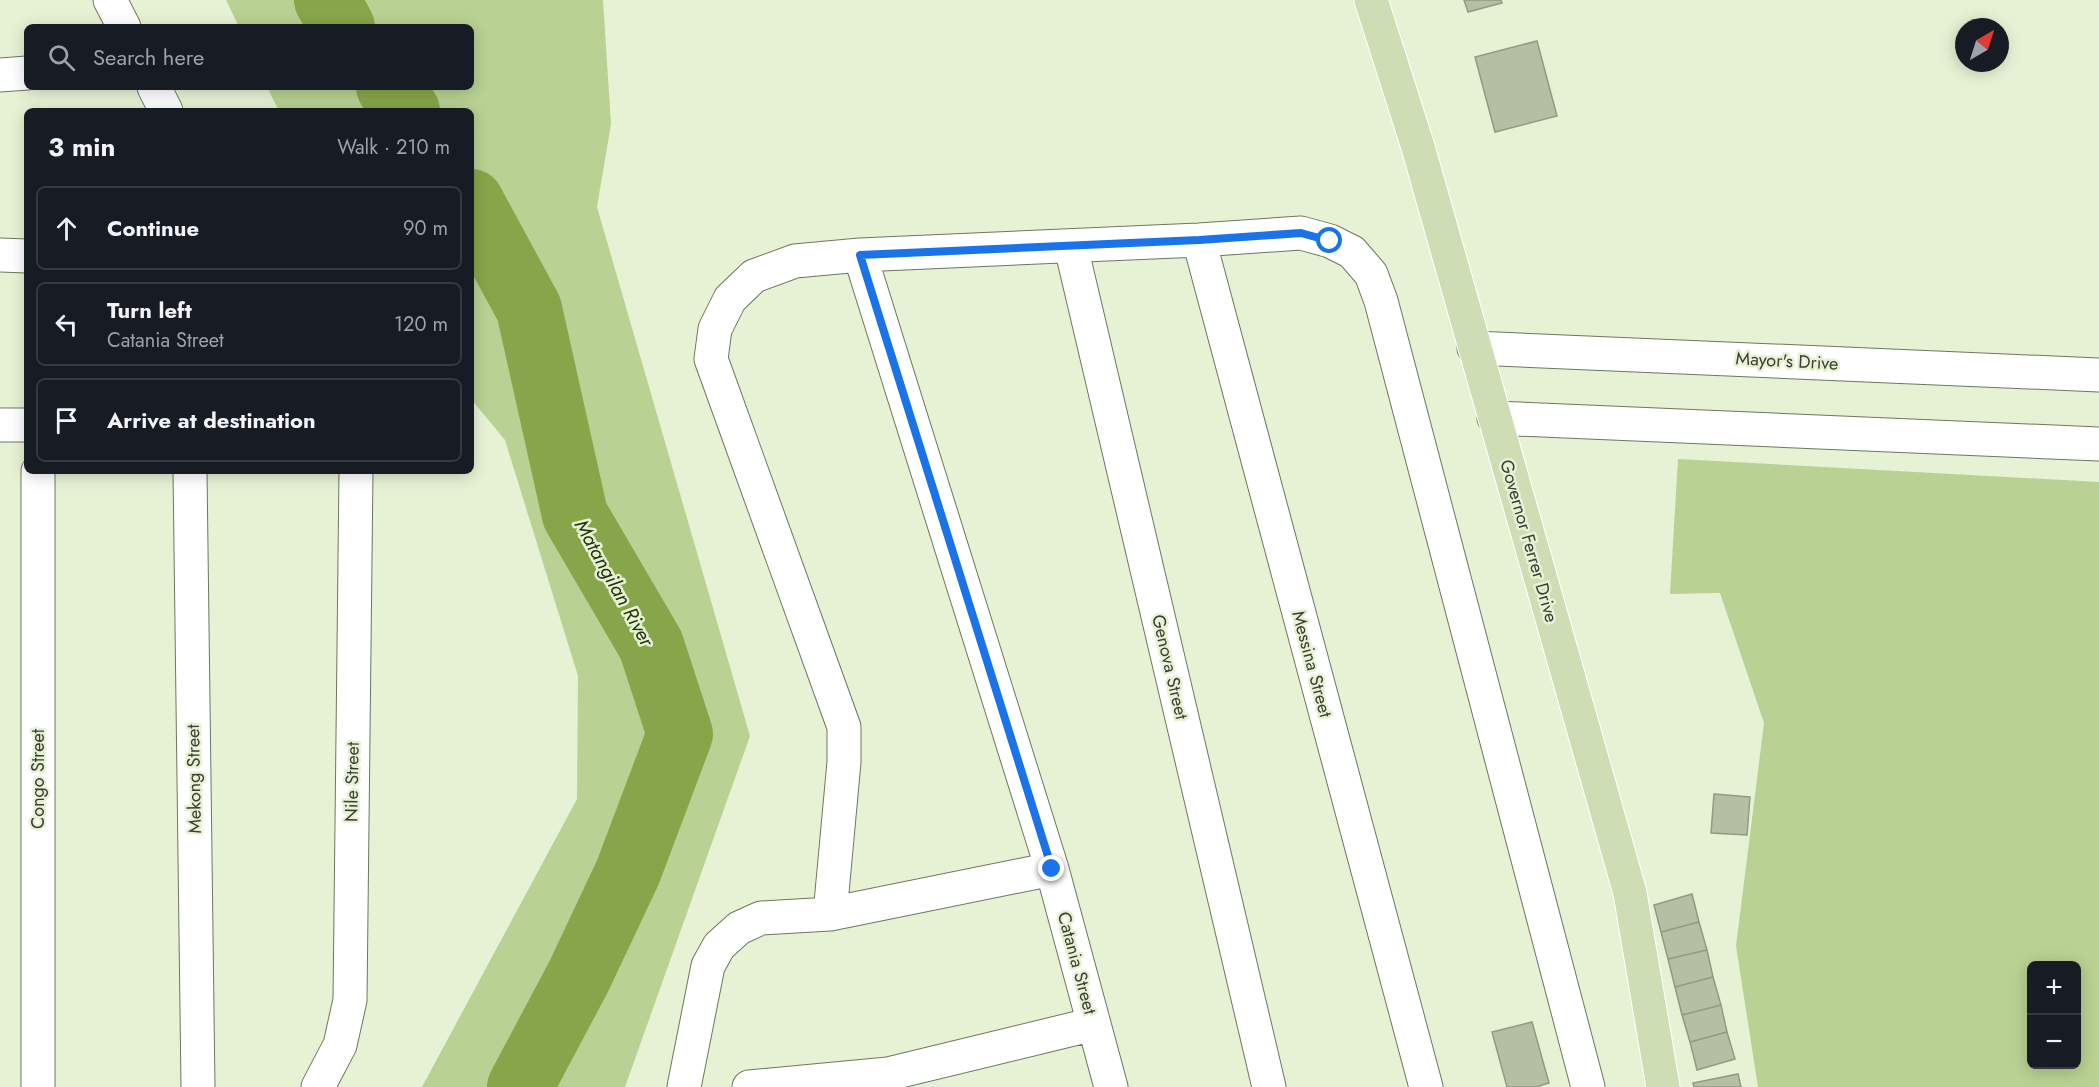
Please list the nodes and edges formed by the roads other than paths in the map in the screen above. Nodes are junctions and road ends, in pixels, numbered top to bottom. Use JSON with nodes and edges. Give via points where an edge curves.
{"nodes":[{"id":1,"x":110,"y":0,"type":"edge"},
{"id":2,"x":1371,"y":0,"type":"edge"},
{"id":3,"x":122,"y":24,"type":"edge"},
{"id":4,"x":24,"y":73,"type":"edge"},
{"id":5,"x":0,"y":75,"type":"edge"},
{"id":6,"x":156,"y":90,"type":"edge"},
{"id":7,"x":164,"y":108,"type":"edge"},
{"id":8,"x":1199,"y":240,"type":"junction"},
{"id":9,"x":1071,"y":247,"type":"junction"},
{"id":10,"x":0,"y":255,"type":"edge"},
{"id":11,"x":860,"y":255,"type":"junction"},
{"id":12,"x":24,"y":256,"type":"edge"},
{"id":13,"x":1474,"y":348,"type":"junction"},
{"id":14,"x":2099,"y":375,"type":"edge"},
{"id":15,"x":1494,"y":418,"type":"junction"},
{"id":16,"x":24,"y":424,"type":"edge"},
{"id":17,"x":0,"y":425,"type":"edge"},
{"id":18,"x":2099,"y":444,"type":"edge"},
{"id":19,"x":38,"y":474,"type":"edge"},
{"id":20,"x":190,"y":474,"type":"edge"},
{"id":21,"x":356,"y":474,"type":"edge"},
{"id":22,"x":1052,"y":869,"type":"junction"},
{"id":23,"x":830,"y":914,"type":"junction"},
{"id":24,"x":1094,"y":1024,"type":"junction"},
{"id":25,"x":38,"y":1087,"type":"edge"},
{"id":26,"x":198,"y":1087,"type":"edge"},
{"id":27,"x":318,"y":1087,"type":"edge"},
{"id":28,"x":684,"y":1087,"type":"edge"},
{"id":29,"x":749,"y":1087,"type":"edge"},
{"id":30,"x":1111,"y":1087,"type":"edge"},
{"id":31,"x":1269,"y":1087,"type":"edge"},
{"id":32,"x":1426,"y":1087,"type":"edge"},
{"id":33,"x":1588,"y":1087,"type":"edge"},
{"id":34,"x":1663,"y":1087,"type":"edge"}],
"edges":[{"from":1,"to":3,"type":"street"},
{"from":2,"to":13,"type":"main road","name":"Governor Ferrer Drive","via":[[1418,147]]},
{"from":4,"to":5,"type":"street"},
{"from":6,"to":7,"type":"street"},
{"from":8,"to":9,"type":"street"},
{"from":8,"to":32,"type":"street","name":"Messina Street"},
{"from":8,"to":33,"type":"street","via":[[1301,233],[1352,252],[1371,274]]},
{"from":9,"to":11,"type":"street"},
{"from":9,"to":31,"type":"street","name":"Genova Street"},
{"from":10,"to":12,"type":"street"},
{"from":11,"to":22,"type":"street","name":"Catania Street"},
{"from":11,"to":23,"type":"street","via":[[795,261],[754,276],[730,299],[715,329],[711,359],[844,727]]},
{"from":13,"to":14,"type":"street","name":"Mayor's Drive"},
{"from":13,"to":15,"type":"main road","name":"Governor Ferrer Drive"},
{"from":15,"to":18,"type":"street"},
{"from":15,"to":34,"type":"main road","name":"Governor Ferrer Drive","via":[[1630,893]]},
{"from":16,"to":17,"type":"street"},
{"from":19,"to":25,"type":"street","name":"Congo Street"},
{"from":20,"to":26,"type":"street","name":"Mekong Street"},
{"from":21,"to":27,"type":"street","name":"Nile Street","via":[[350,1000],[340,1045]]},
{"from":22,"to":23,"type":"street"},
{"from":22,"to":24,"type":"street","name":"Catania Street"},
{"from":23,"to":28,"type":"street","via":[[761,918],[739,928],[719,946],[708,966]]},
{"from":24,"to":29,"type":"street","via":[[888,1074]]},
{"from":24,"to":30,"type":"street","name":"Catania Street"}]}
